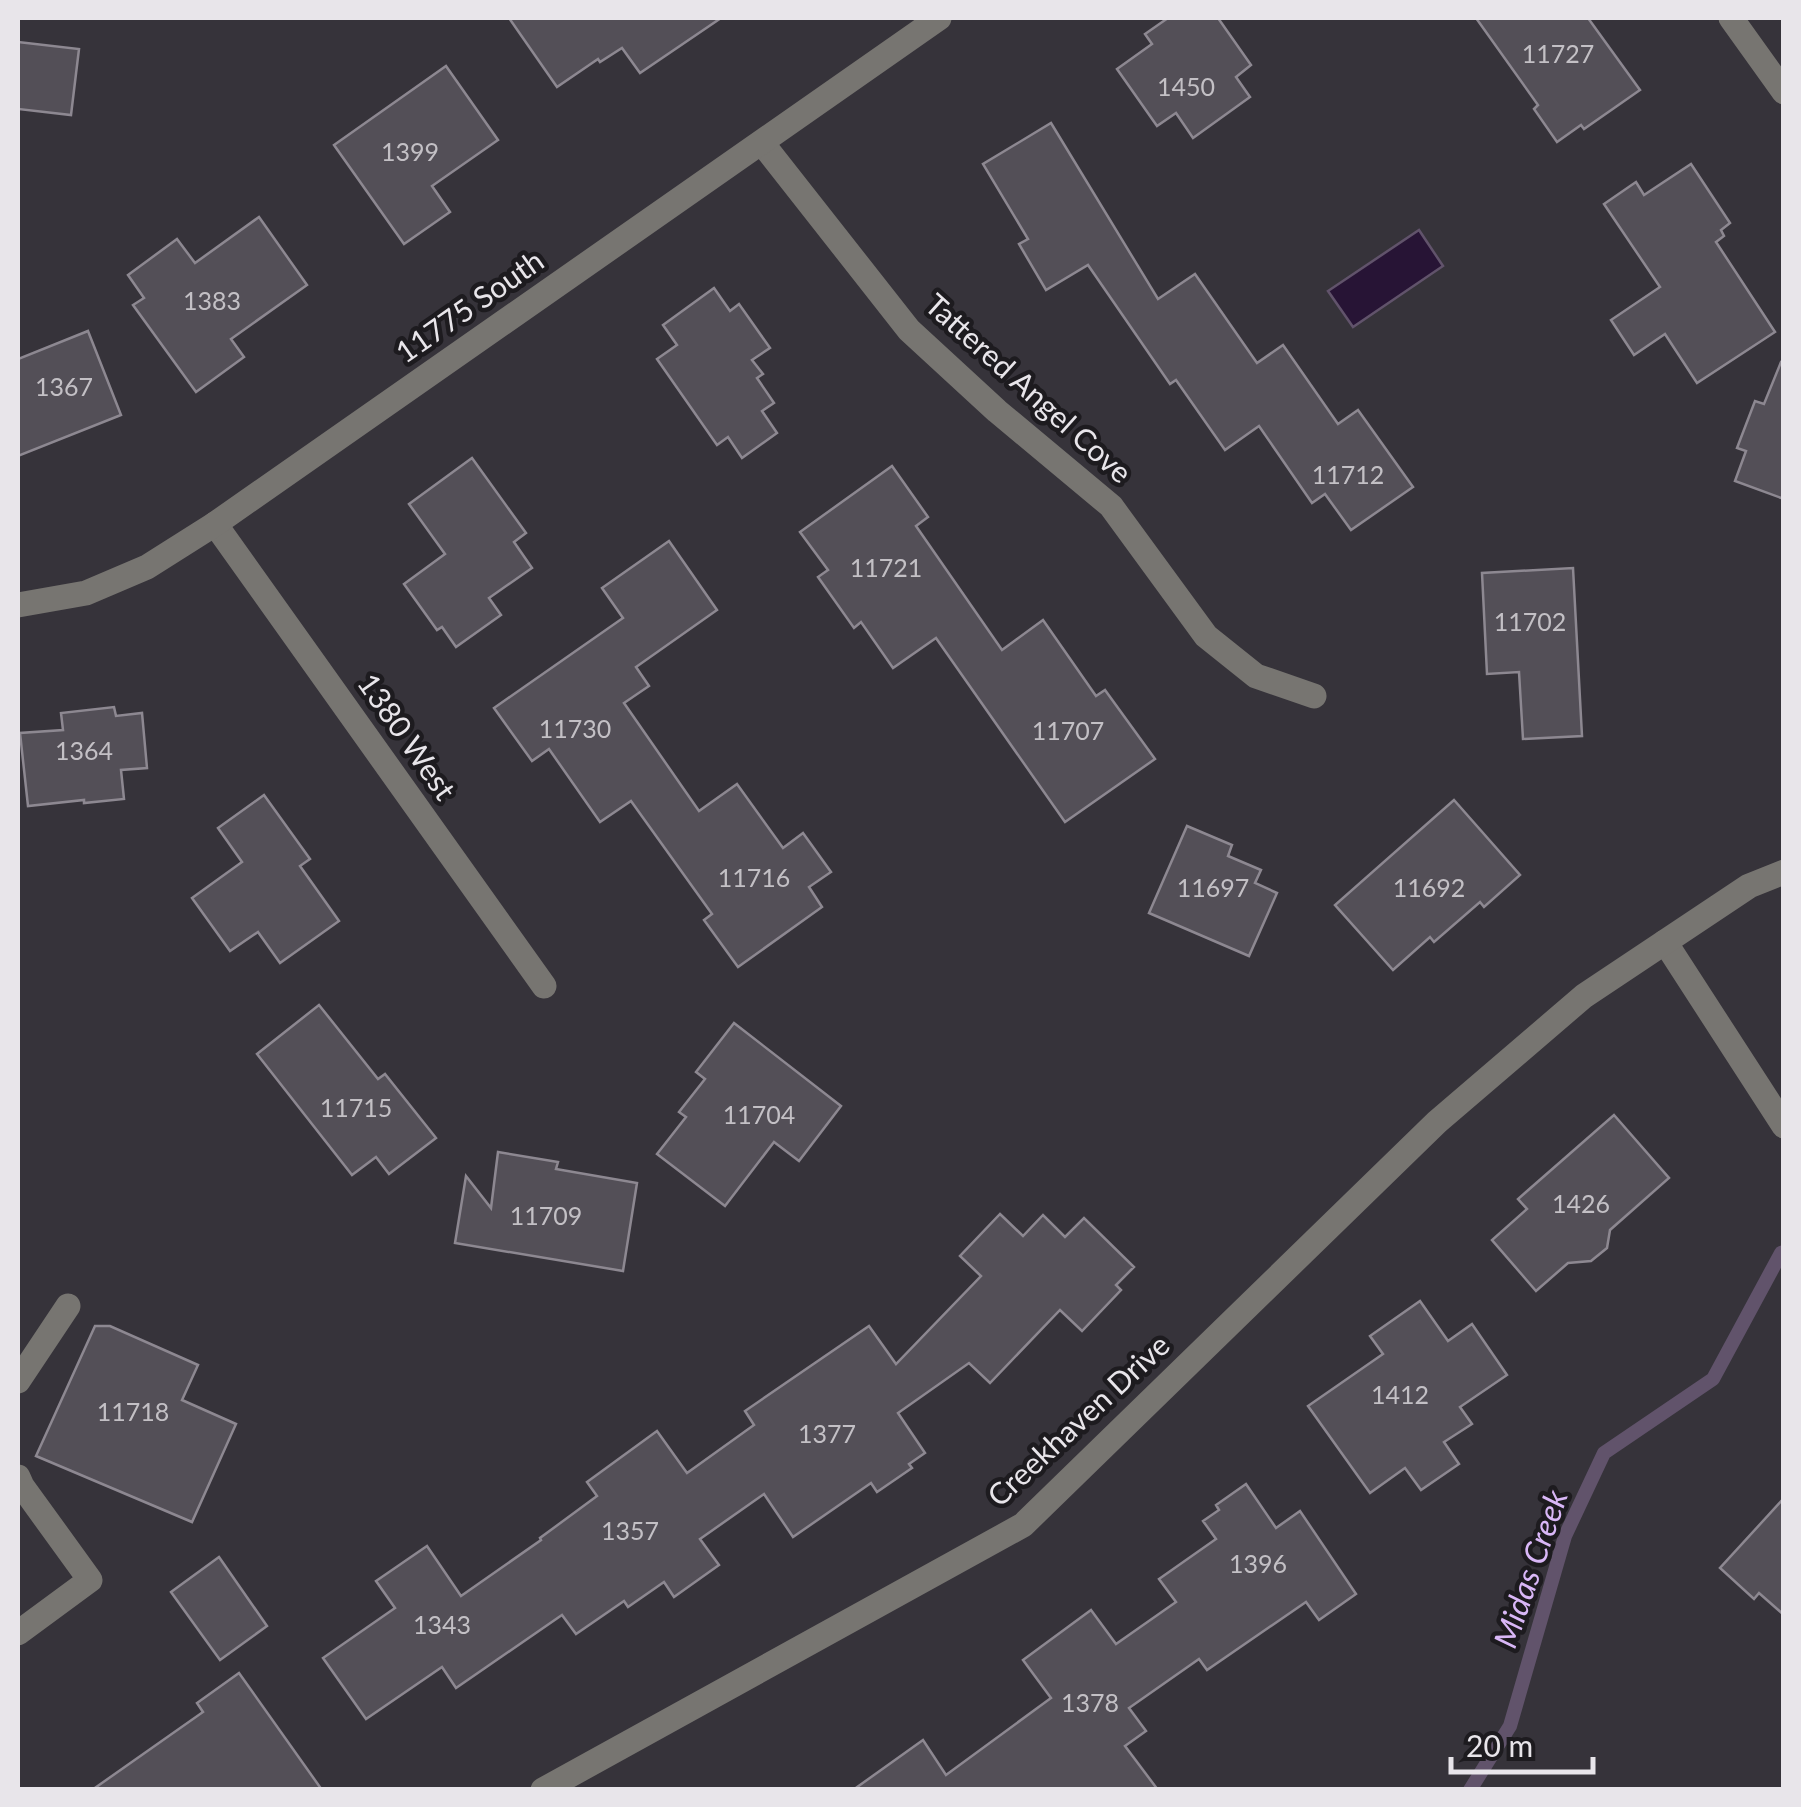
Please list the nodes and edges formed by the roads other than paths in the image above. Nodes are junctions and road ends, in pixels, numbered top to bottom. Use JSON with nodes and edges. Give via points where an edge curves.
{"nodes":[{"id":1,"x":939,"y":18,"type":"edge"},
{"id":2,"x":1731,"y":18,"type":"edge"},
{"id":3,"x":1784,"y":92,"type":"edge"},
{"id":4,"x":762,"y":143,"type":"junction"},
{"id":5,"x":215,"y":524,"type":"junction"},
{"id":6,"x":18,"y":605,"type":"edge"},
{"id":7,"x":1314,"y":696,"type":"dead end"},
{"id":8,"x":1784,"y":872,"type":"edge"},
{"id":9,"x":1666,"y":942,"type":"junction"},
{"id":10,"x":544,"y":986,"type":"dead end"},
{"id":11,"x":1783,"y":1125,"type":"edge"},
{"id":12,"x":68,"y":1306,"type":"dead end"},
{"id":13,"x":18,"y":1380,"type":"edge"},
{"id":14,"x":18,"y":1477,"type":"edge"},
{"id":15,"x":18,"y":1633,"type":"edge"},
{"id":16,"x":543,"y":1790,"type":"edge"}],
"edges":[{"from":1,"to":4,"type":"street","name":"11775 South"},
{"from":2,"to":3,"type":"street"},
{"from":4,"to":5,"type":"street","name":"11775 South"},
{"from":4,"to":7,"type":"street","name":"Tattered Angel Cove","via":[[909,330],[1112,506],[1206,636],[1256,676]]},
{"from":5,"to":6,"type":"street","name":"11775 South","via":[[147,566],[86,592]]},
{"from":5,"to":10,"type":"street","name":"1380 West"},
{"from":8,"to":9,"type":"street","name":"Creekhaven Drive","via":[[1750,886]]},
{"from":9,"to":11,"type":"street"},
{"from":9,"to":16,"type":"street","name":"Creekhaven Drive","via":[[1584,996],[1437,1122],[1023,1525]]},
{"from":12,"to":13,"type":"street"},
{"from":14,"to":15,"type":"street","via":[[90,1580]]}]}
